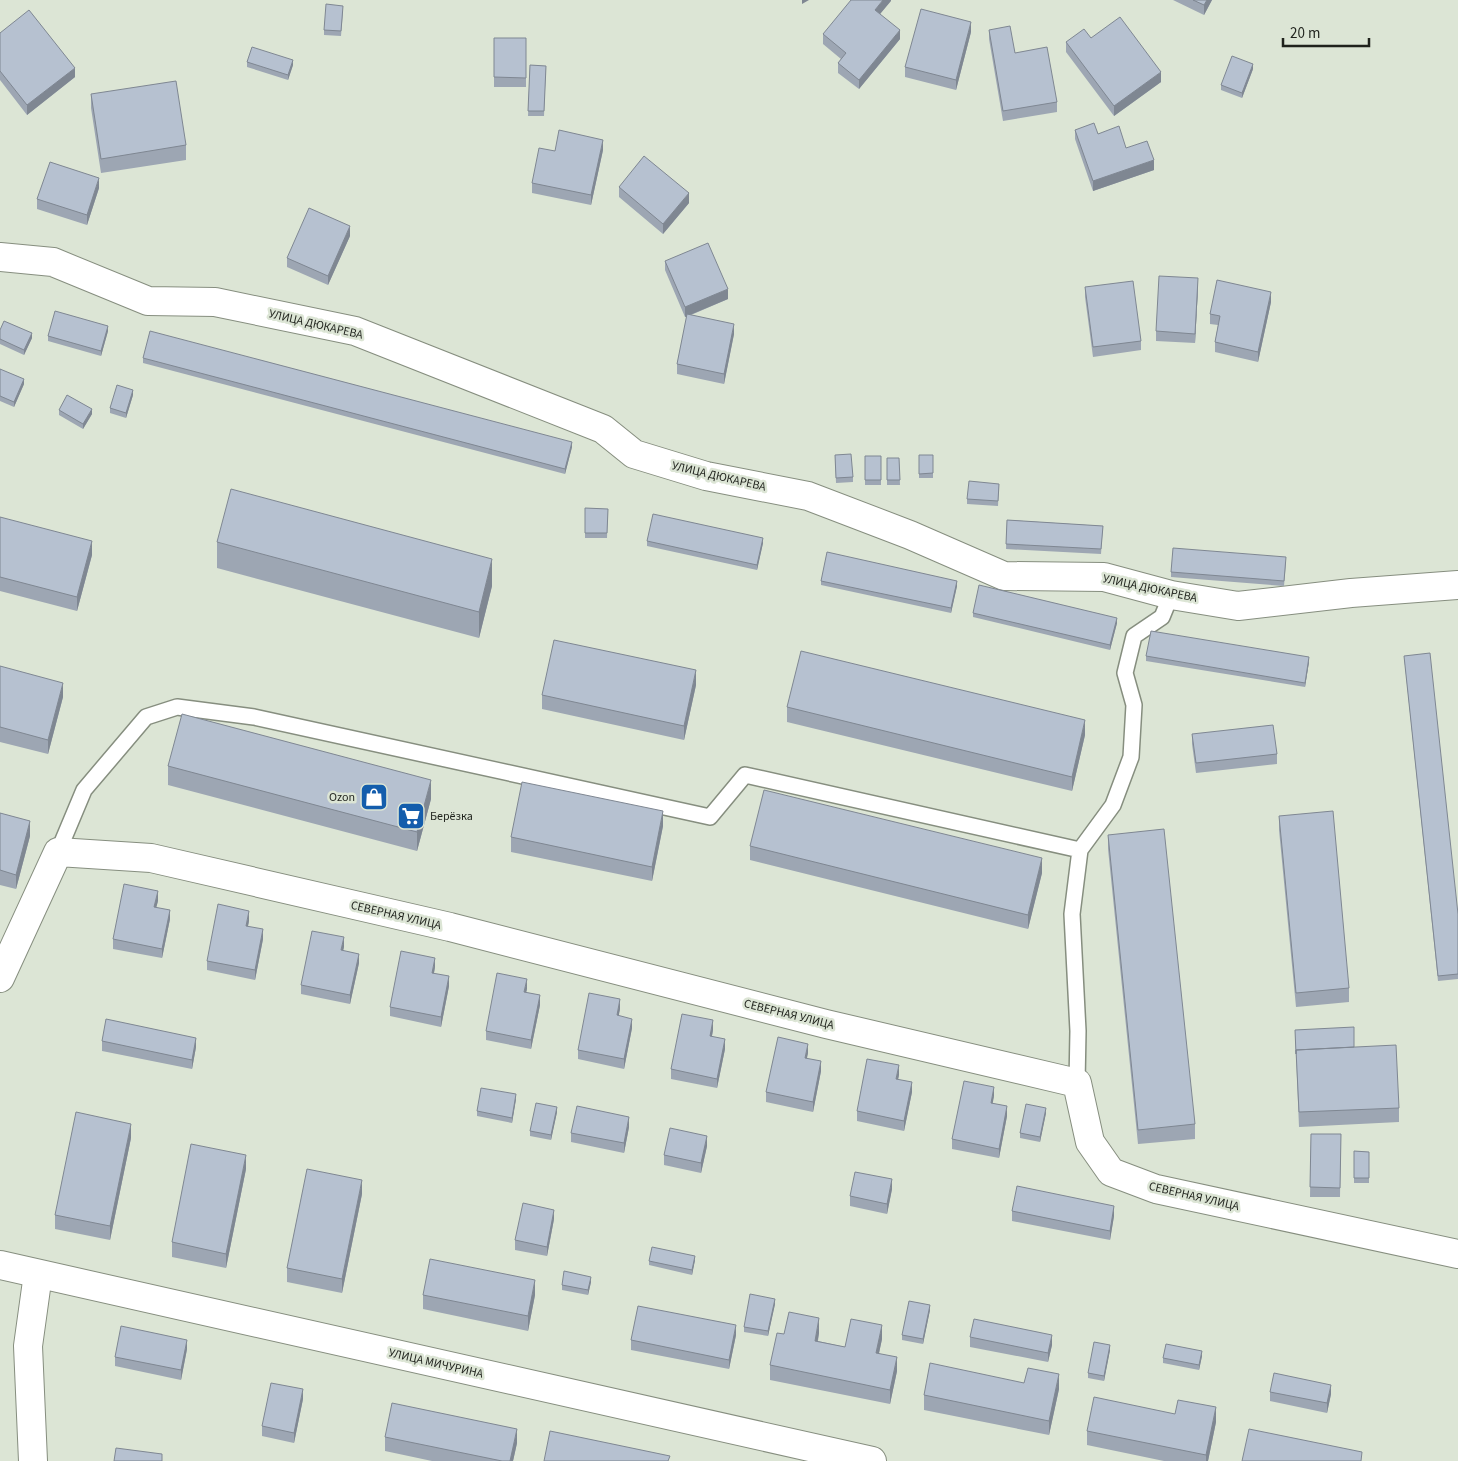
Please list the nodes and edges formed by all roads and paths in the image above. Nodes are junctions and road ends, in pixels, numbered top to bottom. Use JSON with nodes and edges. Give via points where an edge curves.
{"nodes":[{"id":1,"x":0,"y":257,"type":"edge"},
{"id":2,"x":1458,"y":585,"type":"edge"},
{"id":3,"x":1170,"y":595,"type":"junction"},
{"id":4,"x":1080,"y":850,"type":"junction"},
{"id":5,"x":58,"y":852,"type":"junction"},
{"id":6,"x":0,"y":978,"type":"edge"},
{"id":7,"x":1077,"y":1083,"type":"junction"},
{"id":8,"x":1458,"y":1254,"type":"edge"},
{"id":9,"x":0,"y":1265,"type":"edge"},
{"id":10,"x":38,"y":1274,"type":"junction"},
{"id":11,"x":835,"y":1457,"type":"edge"},
{"id":12,"x":33,"y":1461,"type":"edge"},
{"id":13,"x":872,"y":1461,"type":"edge"}],
"edges":[{"from":1,"to":3,"type":"street","name":"УЛИЦА ДЮКАРЕВА","via":[[54,262],[148,301],[215,302],[355,331],[604,429],[634,454],[706,476],[808,496],[1004,576],[1104,577]]},
{"from":2,"to":3,"type":"street","name":"УЛИЦА ДЮКАРЕВА","via":[[1238,606]]},
{"from":3,"to":4,"type":"lane","via":[[1162,617],[1134,636],[1124,673],[1134,705],[1131,757],[1113,805]]},
{"from":4,"to":5,"type":"lane","via":[[745,775],[710,817],[254,717],[177,707],[146,717],[119,747],[84,790]]},
{"from":4,"to":7,"type":"lane","via":[[1072,914],[1078,1031]]},
{"from":5,"to":6,"type":"street"},
{"from":5,"to":7,"type":"street","name":"СЕВЕРНАЯ УЛИЦА","via":[[151,858],[450,927],[826,1024]]},
{"from":7,"to":8,"type":"street","name":"СЕВЕРНАЯ УЛИЦА","via":[[1090,1142],[1111,1172],[1156,1189]]},
{"from":9,"to":10,"type":"street","name":"УЛИЦА МИЧУРИНА"},
{"from":10,"to":11,"type":"street","name":"УЛИЦА МИЧУРИНА"},
{"from":10,"to":12,"type":"street","via":[[28,1346]]},
{"from":11,"to":13,"type":"street","name":"УЛИЦА МИЧУРИНА"}]}
